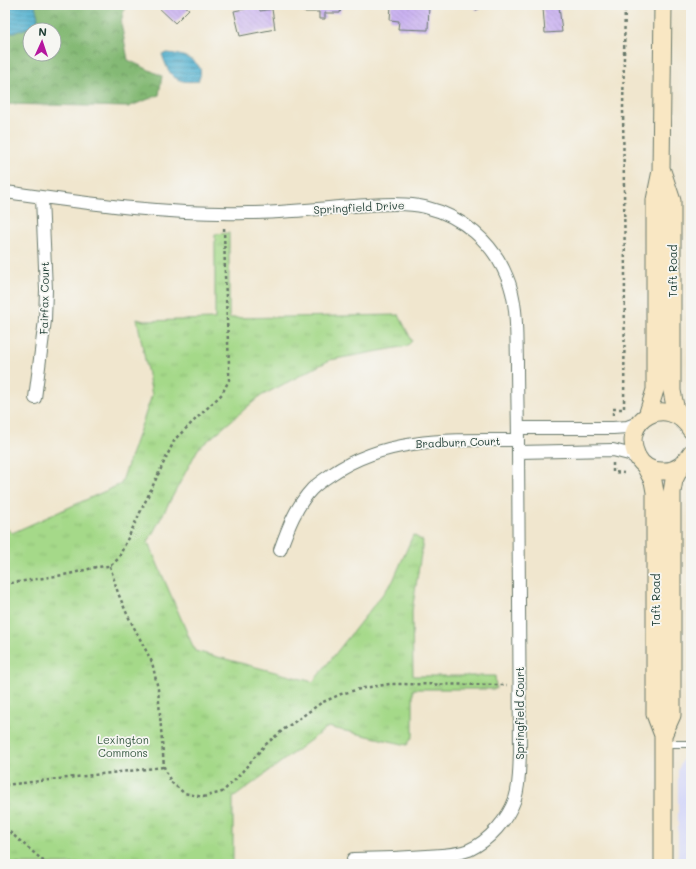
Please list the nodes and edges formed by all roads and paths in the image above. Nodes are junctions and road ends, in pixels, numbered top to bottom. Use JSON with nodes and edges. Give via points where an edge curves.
{"nodes":[{"id":1,"x":625,"y":5,"type":"edge"},
{"id":2,"x":663,"y":5,"type":"edge"},
{"id":3,"x":661,"y":171,"type":"junction"},
{"id":4,"x":5,"y":192,"type":"edge"},
{"id":5,"x":42,"y":198,"type":"junction"},
{"id":6,"x":224,"y":213,"type":"junction"},
{"id":7,"x":35,"y":398,"type":"dead end"},
{"id":8,"x":613,"y":409,"type":"dead end"},
{"id":9,"x":643,"y":419,"type":"junction"},
{"id":10,"x":688,"y":424,"type":"edge"},
{"id":11,"x":518,"y":428,"type":"junction"},
{"id":12,"x":518,"y":446,"type":"junction"},
{"id":13,"x":687,"y":459,"type":"edge"},
{"id":14,"x":641,"y":462,"type":"junction"},
{"id":15,"x":613,"y":472,"type":"dead end"},
{"id":16,"x":624,"y":473,"type":"dead end"},
{"id":17,"x":280,"y":550,"type":"dead end"},
{"id":18,"x":110,"y":566,"type":"junction"},
{"id":19,"x":5,"y":584,"type":"edge"},
{"id":20,"x":519,"y":685,"type":"junction"},
{"id":21,"x":663,"y":740,"type":"junction"},
{"id":22,"x":691,"y":744,"type":"edge"},
{"id":23,"x":164,"y":767,"type":"junction"},
{"id":24,"x":5,"y":785,"type":"edge"},
{"id":25,"x":5,"y":828,"type":"edge"},
{"id":26,"x":353,"y":859,"type":"dead end"},
{"id":27,"x":47,"y":864,"type":"edge"},
{"id":28,"x":663,"y":864,"type":"edge"}],
"edges":[{"from":1,"to":8,"type":"path","via":[[624,409]]},
{"from":2,"to":3,"type":"street","name":"Taft Road"},
{"from":3,"to":9,"type":"street","name":"Taft Road","via":[[655,200],[655,390]]},
{"from":3,"to":10,"type":"street","name":"Taft Road","via":[[672,200],[672,391],[675,406]]},
{"from":4,"to":5,"type":"street","name":"Springfield Drive"},
{"from":5,"to":6,"type":"street","name":"Springfield Drive","via":[[126,208]]},
{"from":5,"to":7,"type":"street","name":"Fairfax Court","via":[[46,290]]},
{"from":6,"to":11,"type":"street","name":"Springfield Drive","via":[[274,213],[345,206],[409,204],[442,212],[472,230],[487,243],[498,259],[508,277],[514,296]]},
{"from":6,"to":18,"type":"path","via":[[229,380],[222,394],[174,439],[118,560]]},
{"from":9,"to":10,"type":"street","via":[[655,412],[665,411],[674,413]]},
{"from":9,"to":11,"type":"street","via":[[628,427]]},
{"from":9,"to":14,"type":"street","name":"Taft Road","via":[[635,430],[633,440],[634,451]]},
{"from":11,"to":12,"type":"street","name":"Springfield Drive"},
{"from":12,"to":14,"type":"street","name":"Bradburn Court","via":[[613,450],[629,454]]},
{"from":12,"to":17,"type":"street","name":"Bradburn Court","via":[[442,441],[409,444],[369,454],[346,464],[313,488],[294,514]]},
{"from":12,"to":20,"type":"street","name":"Springfield Court"},
{"from":13,"to":14,"type":"street","via":[[673,470],[663,472]]},
{"from":13,"to":21,"type":"street","name":"Taft Road","via":[[674,480],[672,492],[672,715]]},
{"from":14,"to":21,"type":"street","name":"Taft Road","via":[[653,481],[655,492],[655,714]]},
{"from":15,"to":16,"type":"path"},
{"from":18,"to":19,"type":"path"},
{"from":18,"to":23,"type":"path","via":[[127,614],[152,662],[158,690]]},
{"from":20,"to":23,"type":"path","via":[[390,684],[342,694],[321,703],[283,730],[265,745],[222,792],[203,797],[184,793],[171,782]]},
{"from":20,"to":26,"type":"street","name":"Springfield Court","via":[[519,783],[510,809],[492,835],[468,850],[457,853]]},
{"from":21,"to":22,"type":"lane"},
{"from":21,"to":28,"type":"street","name":"Taft Road"},
{"from":23,"to":24,"type":"path"},
{"from":25,"to":27,"type":"path"}]}
